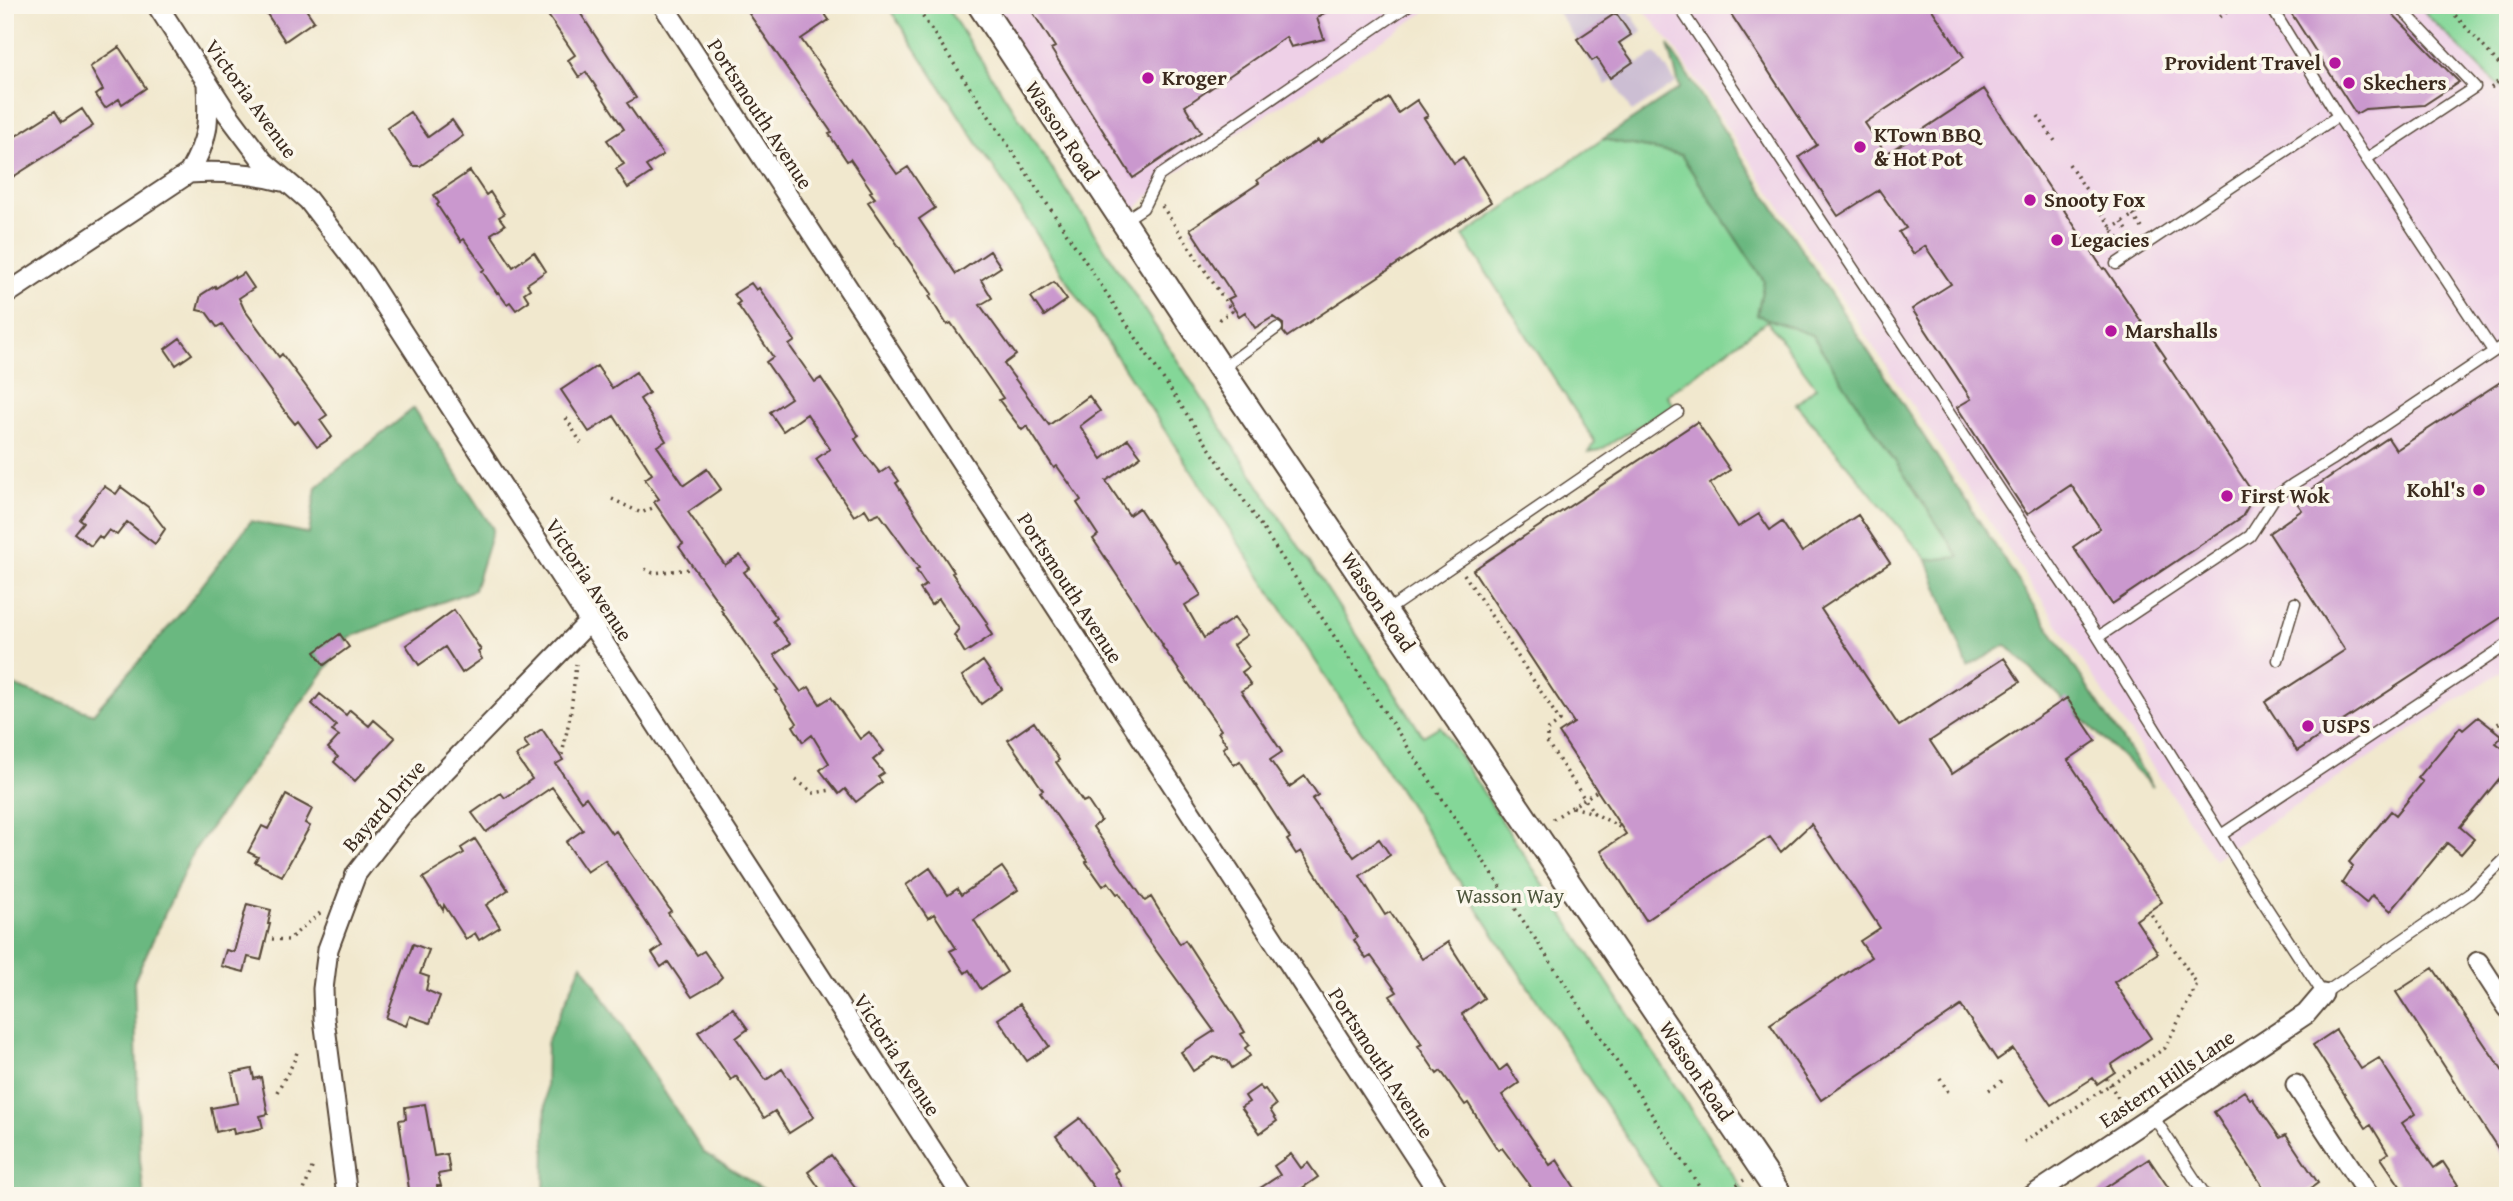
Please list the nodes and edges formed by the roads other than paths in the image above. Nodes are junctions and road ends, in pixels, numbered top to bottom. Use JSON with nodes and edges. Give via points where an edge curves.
{"nodes":[{"id":1,"x":158,"y":5,"type":"edge"},
{"id":2,"x":663,"y":5,"type":"edge"},
{"id":3,"x":980,"y":5,"type":"edge"},
{"id":4,"x":1409,"y":5,"type":"edge"},
{"id":5,"x":1678,"y":5,"type":"edge"},
{"id":6,"x":2270,"y":5,"type":"edge"},
{"id":7,"x":2398,"y":5,"type":"edge"},
{"id":8,"x":207,"y":81,"type":"junction"},
{"id":9,"x":2338,"y":116,"type":"junction"},
{"id":10,"x":2366,"y":159,"type":"junction"},
{"id":11,"x":189,"y":173,"type":"junction"},
{"id":12,"x":284,"y":181,"type":"junction"},
{"id":13,"x":1123,"y":221,"type":"junction"},
{"id":14,"x":2116,"y":264,"type":"dead end"},
{"id":15,"x":5,"y":295,"type":"edge"},
{"id":16,"x":1277,"y":328,"type":"dead end"},
{"id":17,"x":2508,"y":342,"type":"edge"},
{"id":18,"x":2493,"y":351,"type":"junction"},
{"id":19,"x":1221,"y":369,"type":"junction"},
{"id":20,"x":1678,"y":412,"type":"dead end"},
{"id":21,"x":2295,"y":603,"type":"dead end"},
{"id":22,"x":1385,"y":612,"type":"junction"},
{"id":23,"x":589,"y":622,"type":"junction"},
{"id":24,"x":2098,"y":637,"type":"junction"},
{"id":25,"x":2508,"y":644,"type":"edge"},
{"id":26,"x":2278,"y":660,"type":"dead end"},
{"id":27,"x":2221,"y":835,"type":"junction"},
{"id":28,"x":2508,"y":856,"type":"edge"},
{"id":29,"x":2478,"y":962,"type":"dead end"},
{"id":30,"x":2323,"y":994,"type":"junction"},
{"id":31,"x":2508,"y":1008,"type":"edge"},
{"id":32,"x":2295,"y":1085,"type":"dead end"},
{"id":33,"x":2153,"y":1116,"type":"junction"},
{"id":34,"x":2202,"y":1194,"type":"edge"},
{"id":35,"x":347,"y":1196,"type":"edge"},
{"id":36,"x":961,"y":1196,"type":"edge"},
{"id":37,"x":1441,"y":1196,"type":"edge"},
{"id":38,"x":1780,"y":1196,"type":"edge"},
{"id":39,"x":2032,"y":1196,"type":"edge"},
{"id":40,"x":2369,"y":1196,"type":"edge"}],
"edges":[{"from":1,"to":8,"type":"street","name":"Victoria Avenue"},
{"from":2,"to":37,"type":"street","name":"Portsmouth Avenue"},
{"from":3,"to":13,"type":"street","name":"Wasson Road"},
{"from":4,"to":13,"type":"lane","via":[[1159,176],[1143,208]]},
{"from":5,"to":24,"type":"lane"},
{"from":6,"to":9,"type":"lane"},
{"from":7,"to":10,"type":"lane","via":[[2475,87]]},
{"from":8,"to":11,"type":"street","via":[[209,123]]},
{"from":8,"to":12,"type":"street","name":"Victoria Avenue","via":[[263,161]]},
{"from":9,"to":10,"type":"lane"},
{"from":9,"to":14,"type":"lane"},
{"from":10,"to":18,"type":"lane"},
{"from":11,"to":12,"type":"street","via":[[254,174]]},
{"from":11,"to":15,"type":"street"},
{"from":12,"to":23,"type":"street","name":"Victoria Avenue","via":[[308,200],[364,273]]},
{"from":13,"to":19,"type":"street","name":"Wasson Road"},
{"from":16,"to":19,"type":"lane"},
{"from":17,"to":18,"type":"lane"},
{"from":18,"to":24,"type":"lane","via":[[2275,497],[2250,536]]},
{"from":19,"to":22,"type":"street","name":"Wasson Road"},
{"from":20,"to":22,"type":"lane"},
{"from":21,"to":26,"type":"lane"},
{"from":22,"to":38,"type":"street","name":"Wasson Road"},
{"from":23,"to":35,"type":"street","name":"Bayard Drive","via":[[401,816],[356,874],[328,949],[323,989]]},
{"from":23,"to":36,"type":"street","name":"Victoria Avenue"},
{"from":24,"to":27,"type":"lane"},
{"from":25,"to":27,"type":"lane"},
{"from":27,"to":30,"type":"lane"},
{"from":28,"to":30,"type":"lane","via":[[2469,894]]},
{"from":29,"to":31,"type":"street"},
{"from":30,"to":33,"type":"street","name":"Eastern Hills Lane","via":[[2306,1014]]},
{"from":32,"to":40,"type":"street"},
{"from":33,"to":34,"type":"lane"},
{"from":33,"to":39,"type":"street","name":"Eastern Hills Lane"}]}
